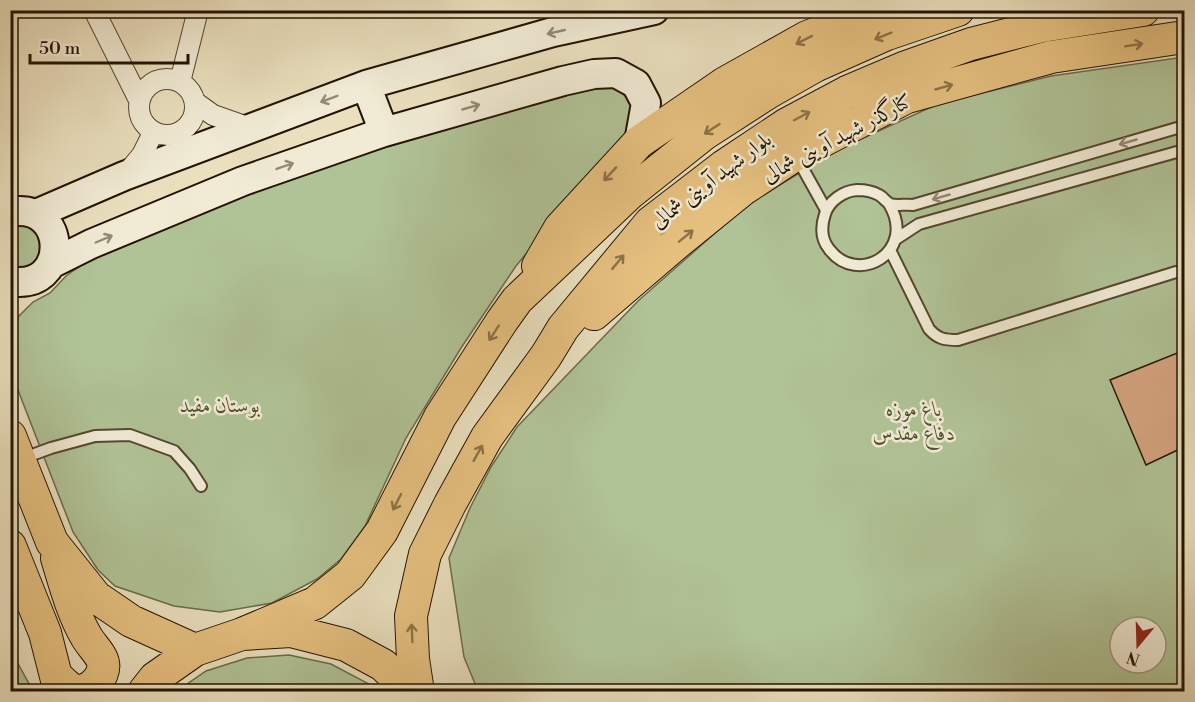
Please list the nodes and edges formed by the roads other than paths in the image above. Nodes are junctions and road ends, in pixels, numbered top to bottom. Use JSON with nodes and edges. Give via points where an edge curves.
{"nodes":[{"id":1,"x":94,"y":10,"type":"edge"},
{"id":2,"x":198,"y":10,"type":"edge"},
{"id":3,"x":654,"y":10,"type":"edge"},
{"id":4,"x":878,"y":10,"type":"edge"},
{"id":5,"x":958,"y":10,"type":"edge"},
{"id":6,"x":1143,"y":10,"type":"edge"},
{"id":7,"x":1185,"y":37,"type":"edge"},
{"id":8,"x":180,"y":82,"type":"junction"},
{"id":9,"x":366,"y":85,"type":"junction"},
{"id":10,"x":139,"y":100,"type":"junction"},
{"id":11,"x":195,"y":102,"type":"junction"},
{"id":12,"x":1185,"y":126,"type":"edge"},
{"id":13,"x":250,"y":129,"type":"junction"},
{"id":14,"x":384,"y":132,"type":"junction"},
{"id":15,"x":153,"y":133,"type":"junction"},
{"id":16,"x":639,"y":142,"type":"junction"},
{"id":17,"x":1185,"y":150,"type":"edge"},
{"id":18,"x":795,"y":155,"type":"junction"},
{"id":19,"x":124,"y":176,"type":"junction"},
{"id":20,"x":889,"y":204,"type":"junction"},
{"id":21,"x":826,"y":210,"type":"junction"},
{"id":22,"x":23,"y":213,"type":"edge"},
{"id":23,"x":896,"y":239,"type":"junction"},
{"id":24,"x":890,"y":250,"type":"junction"},
{"id":25,"x":1176,"y":272,"type":"dead end"},
{"id":26,"x":31,"y":275,"type":"edge"},
{"id":27,"x":517,"y":300,"type":"junction"},
{"id":28,"x":10,"y":304,"type":"edge"},
{"id":29,"x":546,"y":356,"type":"junction"},
{"id":30,"x":15,"y":448,"type":"edge"},
{"id":31,"x":201,"y":486,"type":"dead end"},
{"id":32,"x":52,"y":542,"type":"junction"},
{"id":33,"x":10,"y":546,"type":"edge"},
{"id":34,"x":242,"y":634,"type":"junction"},
{"id":35,"x":195,"y":650,"type":"junction"},
{"id":36,"x":58,"y":684,"type":"edge"},
{"id":37,"x":144,"y":692,"type":"edge"},
{"id":38,"x":411,"y":692,"type":"edge"},
{"id":39,"x":418,"y":692,"type":"edge"}],
"edges":[{"from":1,"to":10,"type":"street"},
{"from":2,"to":8,"type":"street"},
{"from":3,"to":9,"type":"street","one_way":true,"via":[[553,32]]},
{"from":4,"to":16,"type":"main road","one_way":true,"via":[[807,37],[725,83]]},
{"from":5,"to":27,"type":"main road","name":"بلوار شهید آوینی شمالی","one_way":true,"via":[[887,34],[815,66],[704,134],[630,193]]},
{"from":29,"to":6,"type":"main road","name":"بلوار شهید آوینی شمالی","one_way":true,"via":[[563,328],[650,222],[787,124],[896,71],[971,44],[1042,26]]},
{"from":18,"to":7,"type":"main road","name":"کنارگذر شهید آوینی شمالی","one_way":true,"via":[[907,97],[1051,57]]},
{"from":8,"to":10,"type":"street","via":[[155,81],[145,88]]},
{"from":8,"to":11,"type":"street","via":[[190,90]]},
{"from":9,"to":13,"type":"street","one_way":true},
{"from":9,"to":14,"type":"street"},
{"from":10,"to":15,"type":"street","via":[[138,113]]},
{"from":11,"to":13,"type":"street","via":[[213,115]]},
{"from":11,"to":15,"type":"street","via":[[195,115],[189,126],[178,134]]},
{"from":12,"to":20,"type":"lane","one_way":true,"via":[[913,205]]},
{"from":13,"to":19,"type":"street"},
{"from":14,"to":16,"type":"street","one_way":true,"via":[[563,81],[616,73],[636,84],[646,103]]},
{"from":26,"to":14,"type":"street","one_way":true,"via":[[91,244],[243,181]]},
{"from":15,"to":19,"type":"street"},
{"from":16,"to":27,"type":"main road","one_way":true,"via":[[560,228]]},
{"from":17,"to":23,"type":"lane","via":[[919,224]]},
{"from":18,"to":21,"type":"lane"},
{"from":29,"to":18,"type":"main road","name":"کنارگذر شهید آوینی شمالی","one_way":true,"via":[[672,246],[742,190]]},
{"from":19,"to":22,"type":"street"},
{"from":20,"to":21,"type":"lane","via":[[880,195],[855,190],[843,193]]},
{"from":20,"to":23,"type":"lane","via":[[895,214]]},
{"from":21,"to":24,"type":"lane","via":[[822,235],[835,256],[864,265]]},
{"from":22,"to":26,"type":"street","via":[[44,220],[56,245],[55,255]]},
{"from":23,"to":24,"type":"lane"},
{"from":24,"to":25,"type":"lane","via":[[928,329],[946,340],[958,340]]},
{"from":26,"to":28,"type":"street"},
{"from":27,"to":34,"type":"main road","name":"بلوار شهید آوینی شمالی","one_way":true,"via":[[440,417],[382,531],[350,575],[315,603]]},
{"from":39,"to":29,"type":"main road","name":"بلوار شهید آوینی شمالی","one_way":true,"via":[[411,616],[425,554],[487,437]]},
{"from":30,"to":31,"type":"lane","via":[[51,448],[95,436],[130,435],[174,451]]},
{"from":30,"to":32,"type":"main road"},
{"from":32,"to":35,"type":"main road","via":[[96,597],[131,621]]},
{"from":32,"to":36,"type":"main road","via":[[70,602],[103,662],[99,680],[89,688],[73,690]]},
{"from":33,"to":36,"type":"main road","via":[[45,633]]},
{"from":34,"to":35,"type":"main road"},
{"from":34,"to":38,"type":"main road","via":[[291,631],[346,645],[383,665]]},
{"from":35,"to":37,"type":"main road","via":[[155,678]]}]}
